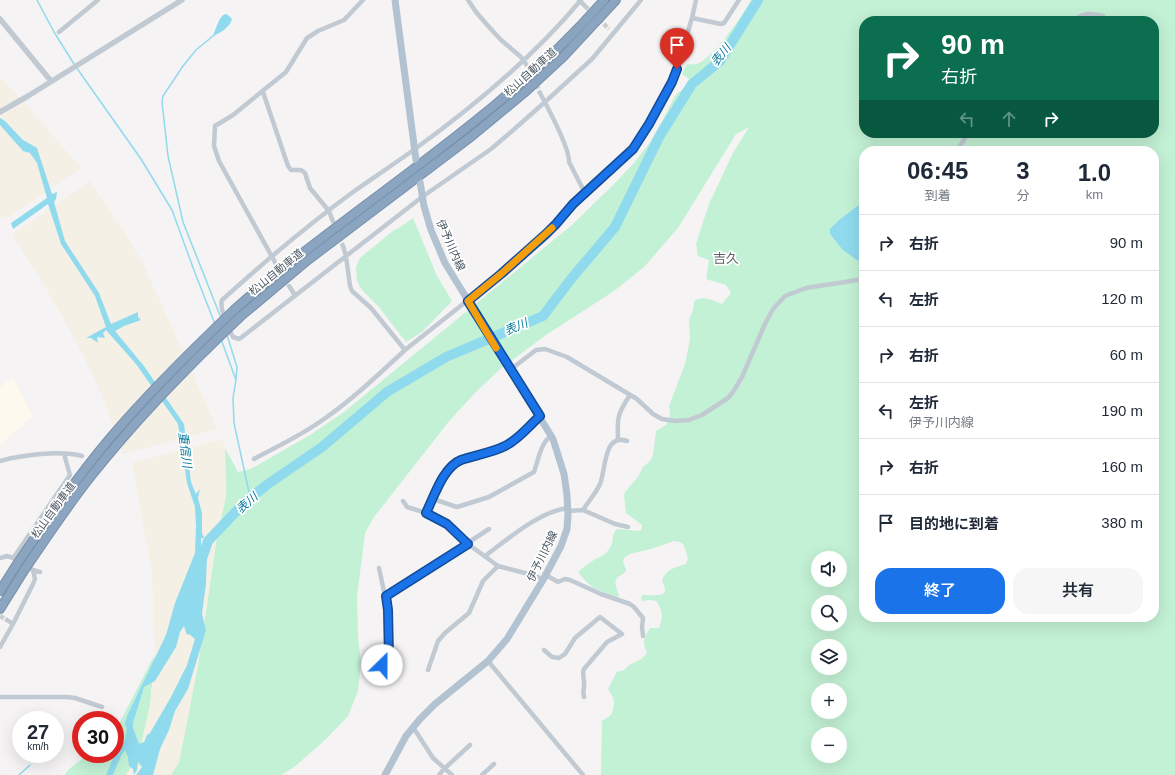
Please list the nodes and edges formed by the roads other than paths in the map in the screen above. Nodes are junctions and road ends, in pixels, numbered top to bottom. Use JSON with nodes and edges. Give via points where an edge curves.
{"nodes":[{"id":1,"x":98,"y":0,"type":"edge"},
{"id":2,"x":182,"y":0,"type":"edge"},
{"id":3,"x":363,"y":0,"type":"edge"},
{"id":4,"x":395,"y":0,"type":"edge"},
{"id":5,"x":468,"y":0,"type":"edge"},
{"id":6,"x":604,"y":0,"type":"edge"},
{"id":7,"x":616,"y":0,"type":"edge"},
{"id":8,"x":641,"y":0,"type":"edge"},
{"id":9,"x":696,"y":0,"type":"edge"},
{"id":10,"x":739,"y":0,"type":"edge"},
{"id":11,"x":580,"y":1,"type":"edge"},
{"id":12,"x":585,"y":6,"type":"tunnel mouth"},
{"id":13,"x":1079,"y":16,"type":"edge"},
{"id":14,"x":1103,"y":16,"type":"edge"},
{"id":15,"x":692,"y":18,"type":"junction"},
{"id":16,"x":0,"y":19,"type":"edge"},
{"id":17,"x":609,"y":28,"type":"tunnel mouth"},
{"id":18,"x":59,"y":32,"type":"dead end"},
{"id":19,"x":614,"y":32,"type":"junction"},
{"id":20,"x":524,"y":60,"type":"junction"},
{"id":21,"x":528,"y":67,"type":"tunnel mouth"},
{"id":22,"x":51,"y":81,"type":"junction"},
{"id":23,"x":263,"y":92,"type":"junction"},
{"id":24,"x":540,"y":93,"type":"tunnel mouth"},
{"id":25,"x":545,"y":102,"type":"junction"},
{"id":26,"x":0,"y":112,"type":"edge"},
{"id":27,"x":415,"y":148,"type":"junction"},
{"id":28,"x":416,"y":160,"type":"dead end"},
{"id":29,"x":420,"y":182,"type":"dead end"},
{"id":30,"x":585,"y":193,"type":"junction"},
{"id":31,"x":422,"y":197,"type":"junction"},
{"id":32,"x":329,"y":211,"type":"junction"},
{"id":33,"x":332,"y":219,"type":"tunnel mouth"},
{"id":34,"x":343,"y":246,"type":"tunnel mouth"},
{"id":35,"x":346,"y":256,"type":"junction"},
{"id":36,"x":272,"y":257,"type":"junction"},
{"id":37,"x":276,"y":264,"type":"dead end"},
{"id":38,"x":859,"y":280,"type":"edge"},
{"id":39,"x":289,"y":286,"type":"dead end"},
{"id":40,"x":295,"y":295,"type":"junction"},
{"id":41,"x":468,"y":303,"type":"junction"},
{"id":42,"x":406,"y":350,"type":"junction"},
{"id":43,"x":510,"y":369,"type":"junction"},
{"id":44,"x":630,"y":395,"type":"junction"},
{"id":45,"x":540,"y":416,"type":"junction"},
{"id":46,"x":551,"y":436,"type":"junction"},
{"id":47,"x":618,"y":439,"type":"junction"},
{"id":48,"x":627,"y":441,"type":"dead end"},
{"id":49,"x":64,"y":454,"type":"junction"},
{"id":50,"x":82,"y":456,"type":"dead end"},
{"id":51,"x":254,"y":459,"type":"dead end"},
{"id":52,"x":0,"y":461,"type":"edge"},
{"id":53,"x":433,"y":499,"type":"junction"},
{"id":54,"x":403,"y":501,"type":"dead end"},
{"id":55,"x":568,"y":509,"type":"junction"},
{"id":56,"x":583,"y":510,"type":"junction"},
{"id":57,"x":426,"y":513,"type":"junction"},
{"id":58,"x":628,"y":527,"type":"dead end"},
{"id":59,"x":489,"y":529,"type":"dead end"},
{"id":60,"x":468,"y":544,"type":"junction"},
{"id":61,"x":485,"y":556,"type":"junction"},
{"id":62,"x":0,"y":558,"type":"edge"},
{"id":63,"x":15,"y":561,"type":"junction"},
{"id":64,"x":498,"y":566,"type":"junction"},
{"id":65,"x":379,"y":568,"type":"dead end"},
{"id":66,"x":29,"y":570,"type":"junction"},
{"id":67,"x":40,"y":572,"type":"dead end"},
{"id":68,"x":545,"y":577,"type":"junction"},
{"id":69,"x":0,"y":591,"type":"edge"},
{"id":70,"x":386,"y":596,"type":"junction"},
{"id":71,"x":0,"y":609,"type":"edge"},
{"id":72,"x":7,"y":620,"type":"tunnel mouth"},
{"id":73,"x":14,"y":624,"type":"junction"},
{"id":74,"x":643,"y":636,"type":"dead end"},
{"id":75,"x":0,"y":647,"type":"edge"},
{"id":76,"x":544,"y":650,"type":"dead end"},
{"id":77,"x":488,"y":661,"type":"junction"},
{"id":78,"x":382,"y":665,"type":"dead end"},
{"id":79,"x":428,"y":670,"type":"dead end"},
{"id":80,"x":0,"y":697,"type":"edge"},
{"id":81,"x":584,"y":697,"type":"dead end"},
{"id":82,"x":102,"y":707,"type":"dead end"},
{"id":83,"x":413,"y":727,"type":"junction"},
{"id":84,"x":470,"y":745,"type":"dead end"},
{"id":85,"x":494,"y":764,"type":"dead end"},
{"id":86,"x":444,"y":769,"type":"junction"},
{"id":87,"x":385,"y":775,"type":"edge"},
{"id":88,"x":439,"y":775,"type":"edge"},
{"id":89,"x":452,"y":775,"type":"edge"},
{"id":90,"x":482,"y":775,"type":"edge"},
{"id":91,"x":583,"y":775,"type":"edge"}],
"edges":[{"from":1,"to":18,"type":"street"},
{"from":2,"to":22,"type":"street"},
{"from":3,"to":23,"type":"street","via":[[344,20],[308,38],[286,72]]},
{"from":4,"to":27,"type":"main road"},
{"from":5,"to":20,"type":"street","via":[[501,40]]},
{"from":6,"to":63,"type":"highway","name":"松山自動車道","bridge":true,"via":[[518,86],[302,253],[235,309],[179,362],[110,438]]},
{"from":7,"to":66,"type":"highway","name":"松山自動車道","bridge":true,"via":[[563,57],[524,93],[466,141],[308,260],[241,316],[186,369],[117,444],[66,510]]},
{"from":8,"to":19,"type":"street"},
{"from":9,"to":15,"type":"street"},
{"from":10,"to":15,"type":"street","via":[[724,23]]},
{"from":11,"to":12,"type":"street"},
{"from":11,"to":20,"type":"street"},
{"from":13,"to":14,"type":"street","via":[[1093,13]]},
{"from":15,"to":30,"type":"street","via":[[672,82],[642,136],[620,162]]},
{"from":16,"to":22,"type":"street"},
{"from":17,"to":19,"type":"street"},
{"from":19,"to":25,"type":"street","via":[[592,59]]},
{"from":20,"to":21,"type":"street"},
{"from":20,"to":27,"type":"street"},
{"from":22,"to":26,"type":"street"},
{"from":23,"to":32,"type":"street","via":[[288,166],[291,170],[304,172],[313,192]]},
{"from":23,"to":36,"type":"street","via":[[216,126],[214,146],[219,162]]},
{"from":24,"to":25,"type":"street"},
{"from":25,"to":30,"type":"street","via":[[566,148],[569,162]]},
{"from":25,"to":31,"type":"street","via":[[491,149]]},
{"from":27,"to":28,"type":"main road"},
{"from":27,"to":32,"type":"street"},
{"from":29,"to":31,"type":"main road","name":"伊予川内線"},
{"from":30,"to":41,"type":"street","via":[[546,234]]},
{"from":31,"to":35,"type":"street"},
{"from":31,"to":41,"type":"main road","name":"伊予川内線","via":[[439,252]]},
{"from":32,"to":33,"type":"street"},
{"from":32,"to":36,"type":"street"},
{"from":34,"to":35,"type":"street"},
{"from":35,"to":40,"type":"street"},
{"from":35,"to":42,"type":"street","via":[[352,291],[371,308]]},
{"from":36,"to":37,"type":"street"},
{"from":36,"to":40,"type":"street","via":[[222,300],[221,304],[233,337],[242,337]]},
{"from":38,"to":44,"type":"street","via":[[806,288],[785,296],[773,308],[733,392],[702,415],[688,420],[662,419]]},
{"from":39,"to":40,"type":"street"},
{"from":41,"to":42,"type":"street"},
{"from":41,"to":43,"type":"main road","name":"伊予川内線"},
{"from":42,"to":51,"type":"street","via":[[323,420]]},
{"from":43,"to":44,"type":"street","via":[[533,352],[545,349],[567,357]]},
{"from":43,"to":45,"type":"main road","name":"伊予川内線"},
{"from":44,"to":47,"type":"street","via":[[619,415]]},
{"from":45,"to":46,"type":"main road","name":"伊予川内線"},
{"from":45,"to":53,"type":"street","via":[[505,446],[456,463],[444,476]]},
{"from":46,"to":53,"type":"street","via":[[543,447],[534,472],[508,487],[488,497],[457,507]]},
{"from":46,"to":55,"type":"main road","name":"伊予川内線","via":[[564,474]]},
{"from":47,"to":48,"type":"street"},
{"from":47,"to":56,"type":"street","via":[[611,445],[605,457],[600,483]]},
{"from":49,"to":50,"type":"street"},
{"from":49,"to":52,"type":"street","via":[[30,454]]},
{"from":49,"to":63,"type":"street","via":[[70,475]]},
{"from":53,"to":57,"type":"street"},
{"from":54,"to":57,"type":"street","via":[[407,507]]},
{"from":55,"to":56,"type":"street"},
{"from":55,"to":61,"type":"street","via":[[558,509],[536,520]]},
{"from":55,"to":68,"type":"main road","name":"伊予川内線","via":[[567,529],[563,541]]},
{"from":56,"to":58,"type":"street"},
{"from":57,"to":60,"type":"street","via":[[447,524]]},
{"from":59,"to":60,"type":"street"},
{"from":60,"to":61,"type":"street"},
{"from":60,"to":70,"type":"street"},
{"from":61,"to":64,"type":"street"},
{"from":62,"to":63,"type":"street","via":[[7,556]]},
{"from":63,"to":66,"type":"street"},
{"from":63,"to":69,"type":"highway","name":"松山自動車道"},
{"from":64,"to":68,"type":"street"},
{"from":64,"to":79,"type":"street","via":[[482,581],[469,614],[438,641]]},
{"from":65,"to":70,"type":"street"},
{"from":66,"to":67,"type":"street"},
{"from":66,"to":71,"type":"highway","name":"松山自動車道"},
{"from":66,"to":73,"type":"street","via":[[35,579]]},
{"from":68,"to":74,"type":"street","via":[[558,582],[570,580],[630,604],[643,618]]},
{"from":68,"to":77,"type":"main road","name":"伊予川内線","via":[[507,639]]},
{"from":70,"to":78,"type":"street","via":[[389,658],[388,663]]},
{"from":72,"to":73,"type":"street"},
{"from":73,"to":75,"type":"street"},
{"from":76,"to":81,"type":"street","via":[[552,657],[559,658],[565,654],[575,638],[600,617],[622,634],[607,642],[584,669]]},
{"from":77,"to":83,"type":"main road","name":"伊予川内線","via":[[435,704]]},
{"from":77,"to":91,"type":"street"},
{"from":80,"to":82,"type":"street","via":[[67,697]]},
{"from":83,"to":86,"type":"street","via":[[428,751]]},
{"from":83,"to":87,"type":"main road","name":"伊予川内線"},
{"from":84,"to":86,"type":"street"},
{"from":85,"to":90,"type":"street"},
{"from":86,"to":88,"type":"street"},
{"from":86,"to":89,"type":"street"}]}
